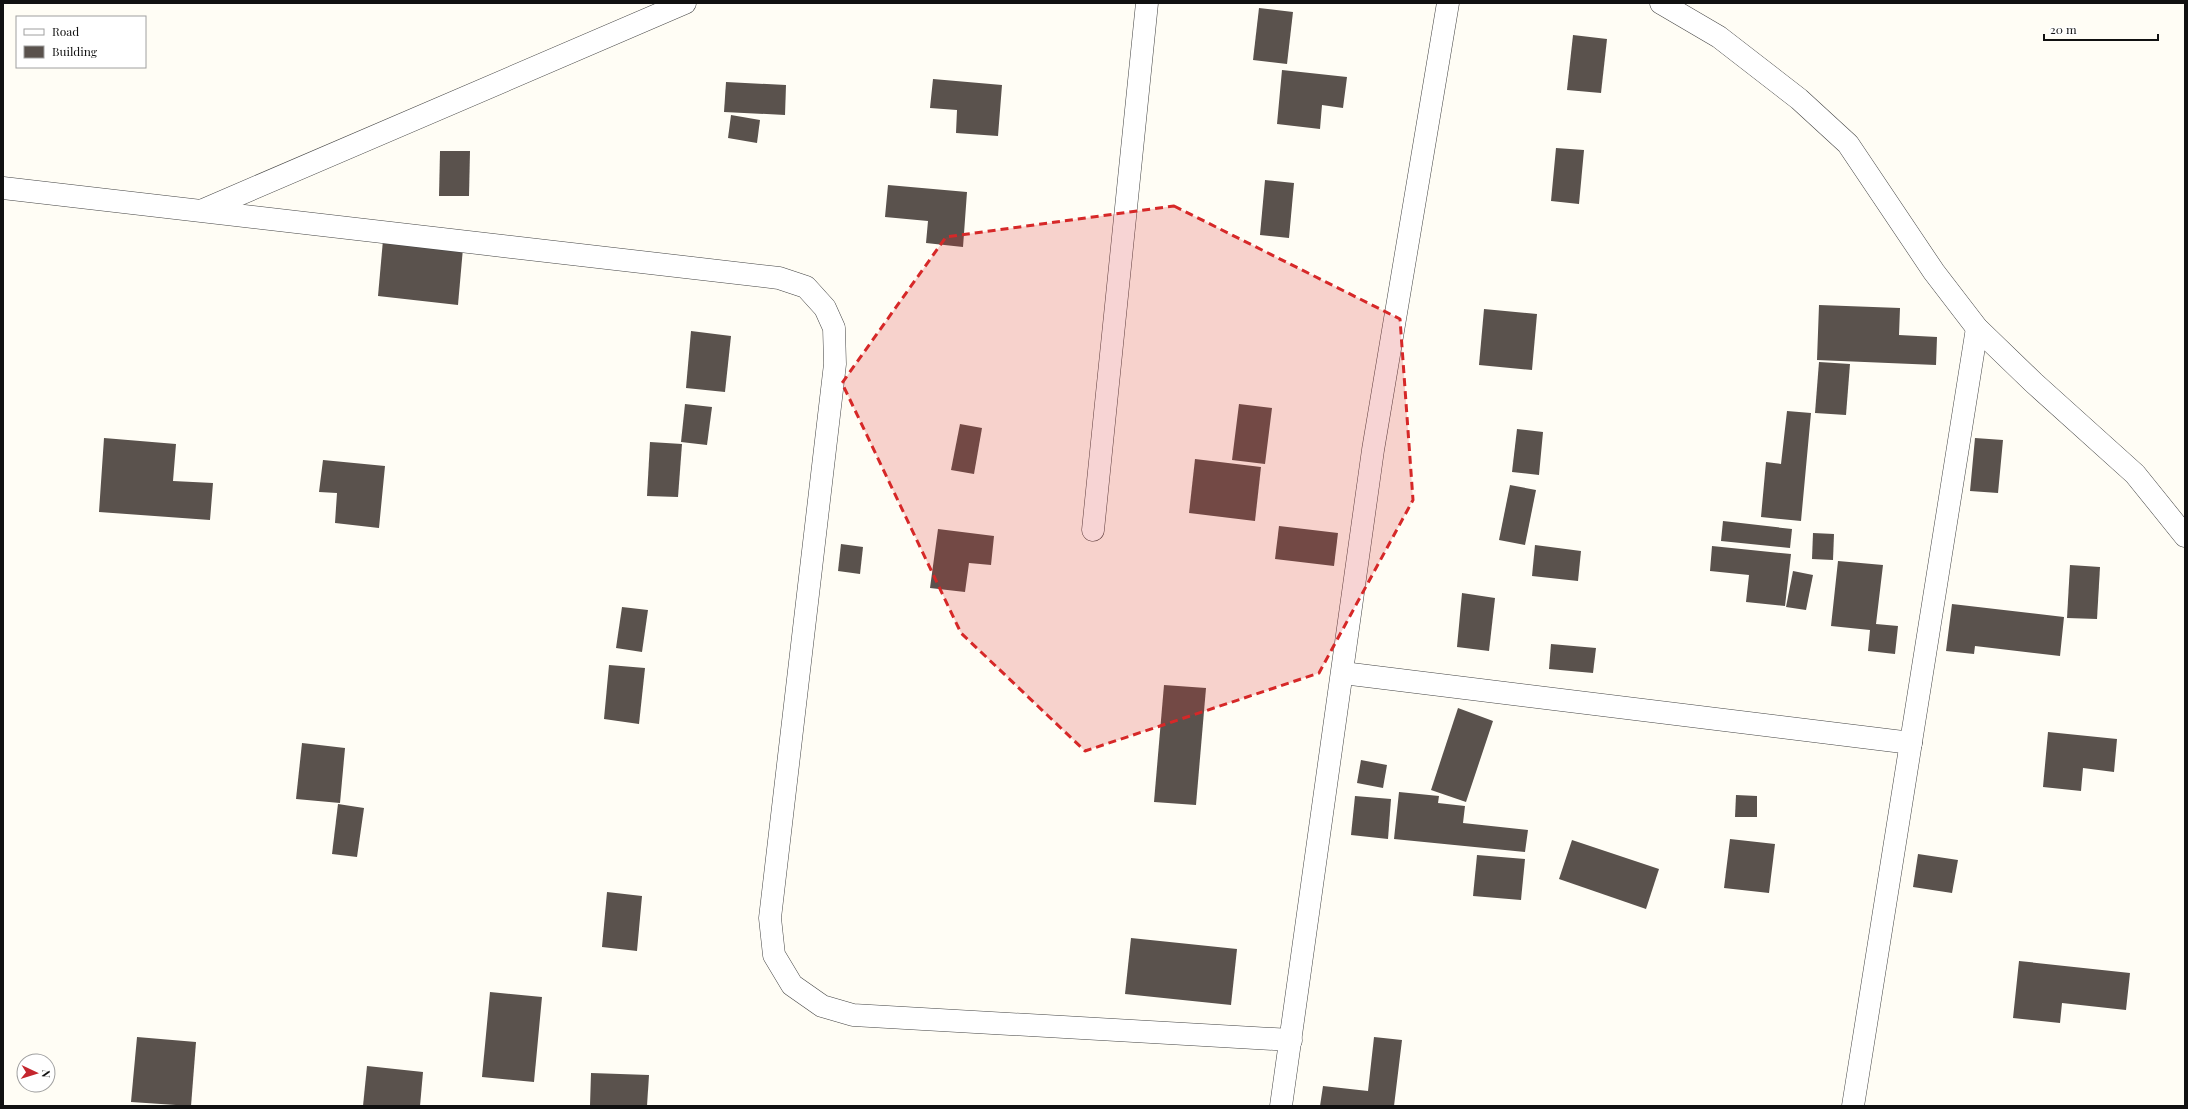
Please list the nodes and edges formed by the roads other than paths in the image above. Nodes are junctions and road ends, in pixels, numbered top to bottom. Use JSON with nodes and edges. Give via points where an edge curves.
{"nodes":[{"id":1,"x":685,"y":3,"type":"edge"},
{"id":2,"x":1147,"y":3,"type":"edge"},
{"id":3,"x":1448,"y":3,"type":"edge"},
{"id":4,"x":1661,"y":3,"type":"edge"},
{"id":5,"x":3,"y":188,"type":"edge"},
{"id":6,"x":202,"y":211,"type":"junction"},
{"id":7,"x":1977,"y":328,"type":"junction"},
{"id":8,"x":1092,"y":530,"type":"dead end"},
{"id":9,"x":2185,"y":536,"type":"edge"},
{"id":10,"x":1343,"y":673,"type":"junction"},
{"id":11,"x":1911,"y":743,"type":"junction"},
{"id":12,"x":1291,"y":1040,"type":"junction"},
{"id":13,"x":1281,"y":1106,"type":"edge"},
{"id":14,"x":1853,"y":1106,"type":"edge"}],
"edges":[{"from":1,"to":6,"type":"street"},
{"from":2,"to":8,"type":"street"},
{"from":3,"to":10,"type":"street","via":[[1373,450]]},
{"from":4,"to":7,"type":"street","via":[[1719,37],[1799,99],[1848,144],[1934,272]]},
{"from":5,"to":6,"type":"street"},
{"from":6,"to":12,"type":"street","via":[[772,277],[806,287],[825,308],[834,328],[834,364],[770,918],[774,955],[792,985],[822,1006],[853,1015]]},
{"from":7,"to":9,"type":"street","via":[[2135,474]]},
{"from":7,"to":11,"type":"street"},
{"from":10,"to":11,"type":"street"},
{"from":10,"to":12,"type":"street"},
{"from":11,"to":14,"type":"street"},
{"from":12,"to":13,"type":"street"}]}
